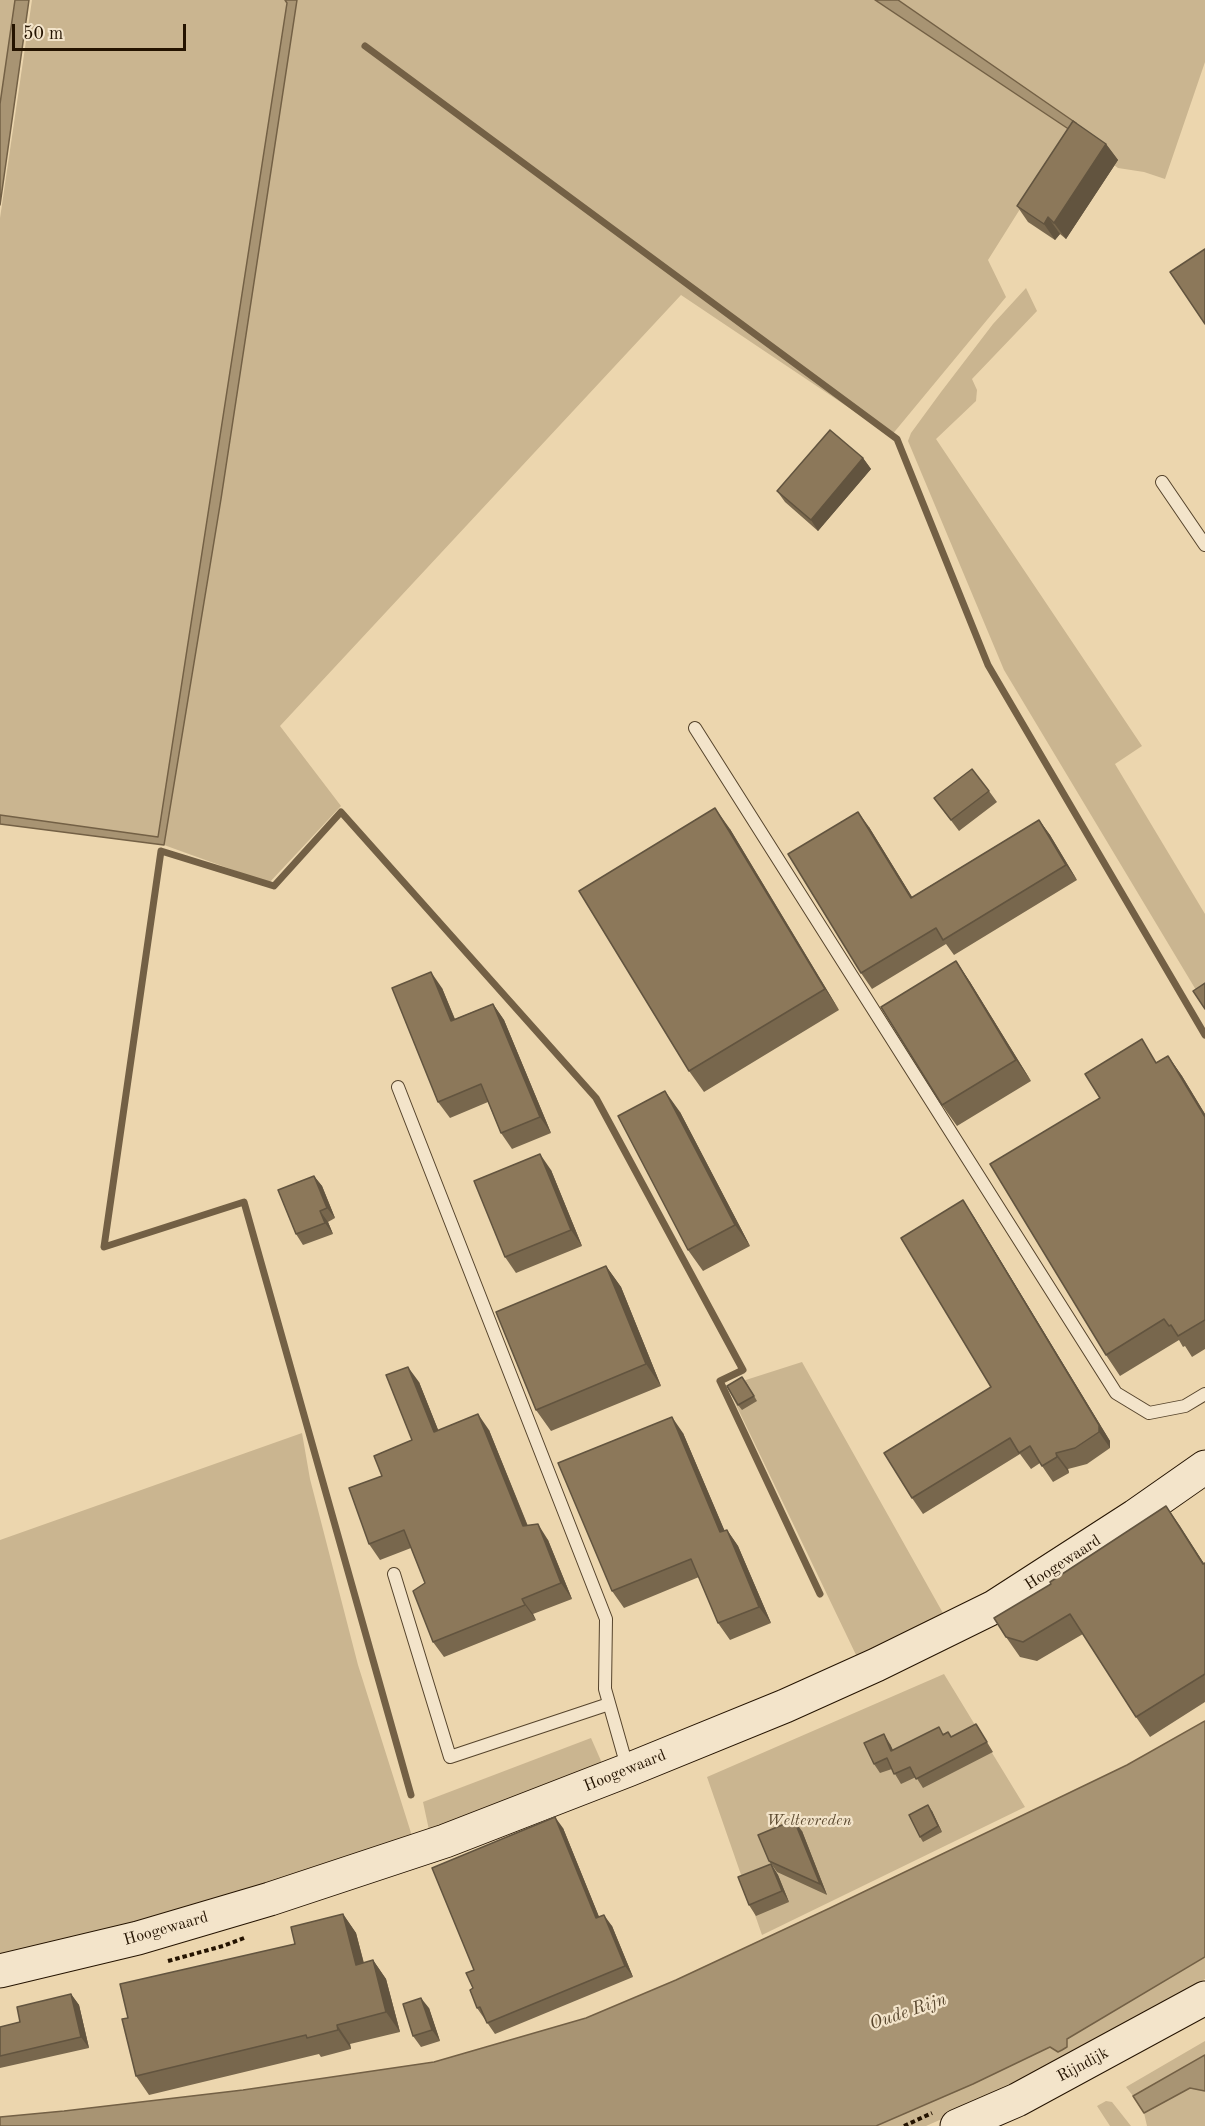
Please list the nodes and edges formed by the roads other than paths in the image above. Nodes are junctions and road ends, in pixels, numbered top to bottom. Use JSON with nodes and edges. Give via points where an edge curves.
{"nodes":[{"id":1,"x":1162,"y":482,"type":"dead end"},
{"id":2,"x":1205,"y":545,"type":"edge"},
{"id":3,"x":695,"y":728,"type":"dead end"},
{"id":4,"x":398,"y":1087,"type":"dead end"},
{"id":5,"x":1205,"y":1394,"type":"edge"},
{"id":6,"x":1205,"y":1467,"type":"edge"},
{"id":7,"x":394,"y":1574,"type":"dead end"},
{"id":8,"x":609,"y":1704,"type":"junction"},
{"id":9,"x":628,"y":1770,"type":"junction"},
{"id":10,"x":0,"y":1971,"type":"edge"},
{"id":11,"x":1205,"y":1998,"type":"edge"},
{"id":12,"x":957,"y":2126,"type":"edge"}],
"edges":[{"from":1,"to":2,"type":"lane"},
{"from":3,"to":5,"type":"lane","via":[[1116,1393],[1149,1413],[1185,1406]]},
{"from":4,"to":8,"type":"lane","via":[[606,1619],[605,1689]]},
{"from":6,"to":9,"type":"street","name":"Hoogewaard","via":[[994,1607],[785,1706]]},
{"from":7,"to":8,"type":"lane","via":[[450,1757]]},
{"from":8,"to":9,"type":"lane"},
{"from":9,"to":10,"type":"street","name":"Hoogewaard","via":[[445,1841],[270,1899],[138,1938]]},
{"from":11,"to":12,"type":"street","name":"Rijndijk","via":[[1017,2100]]}]}
